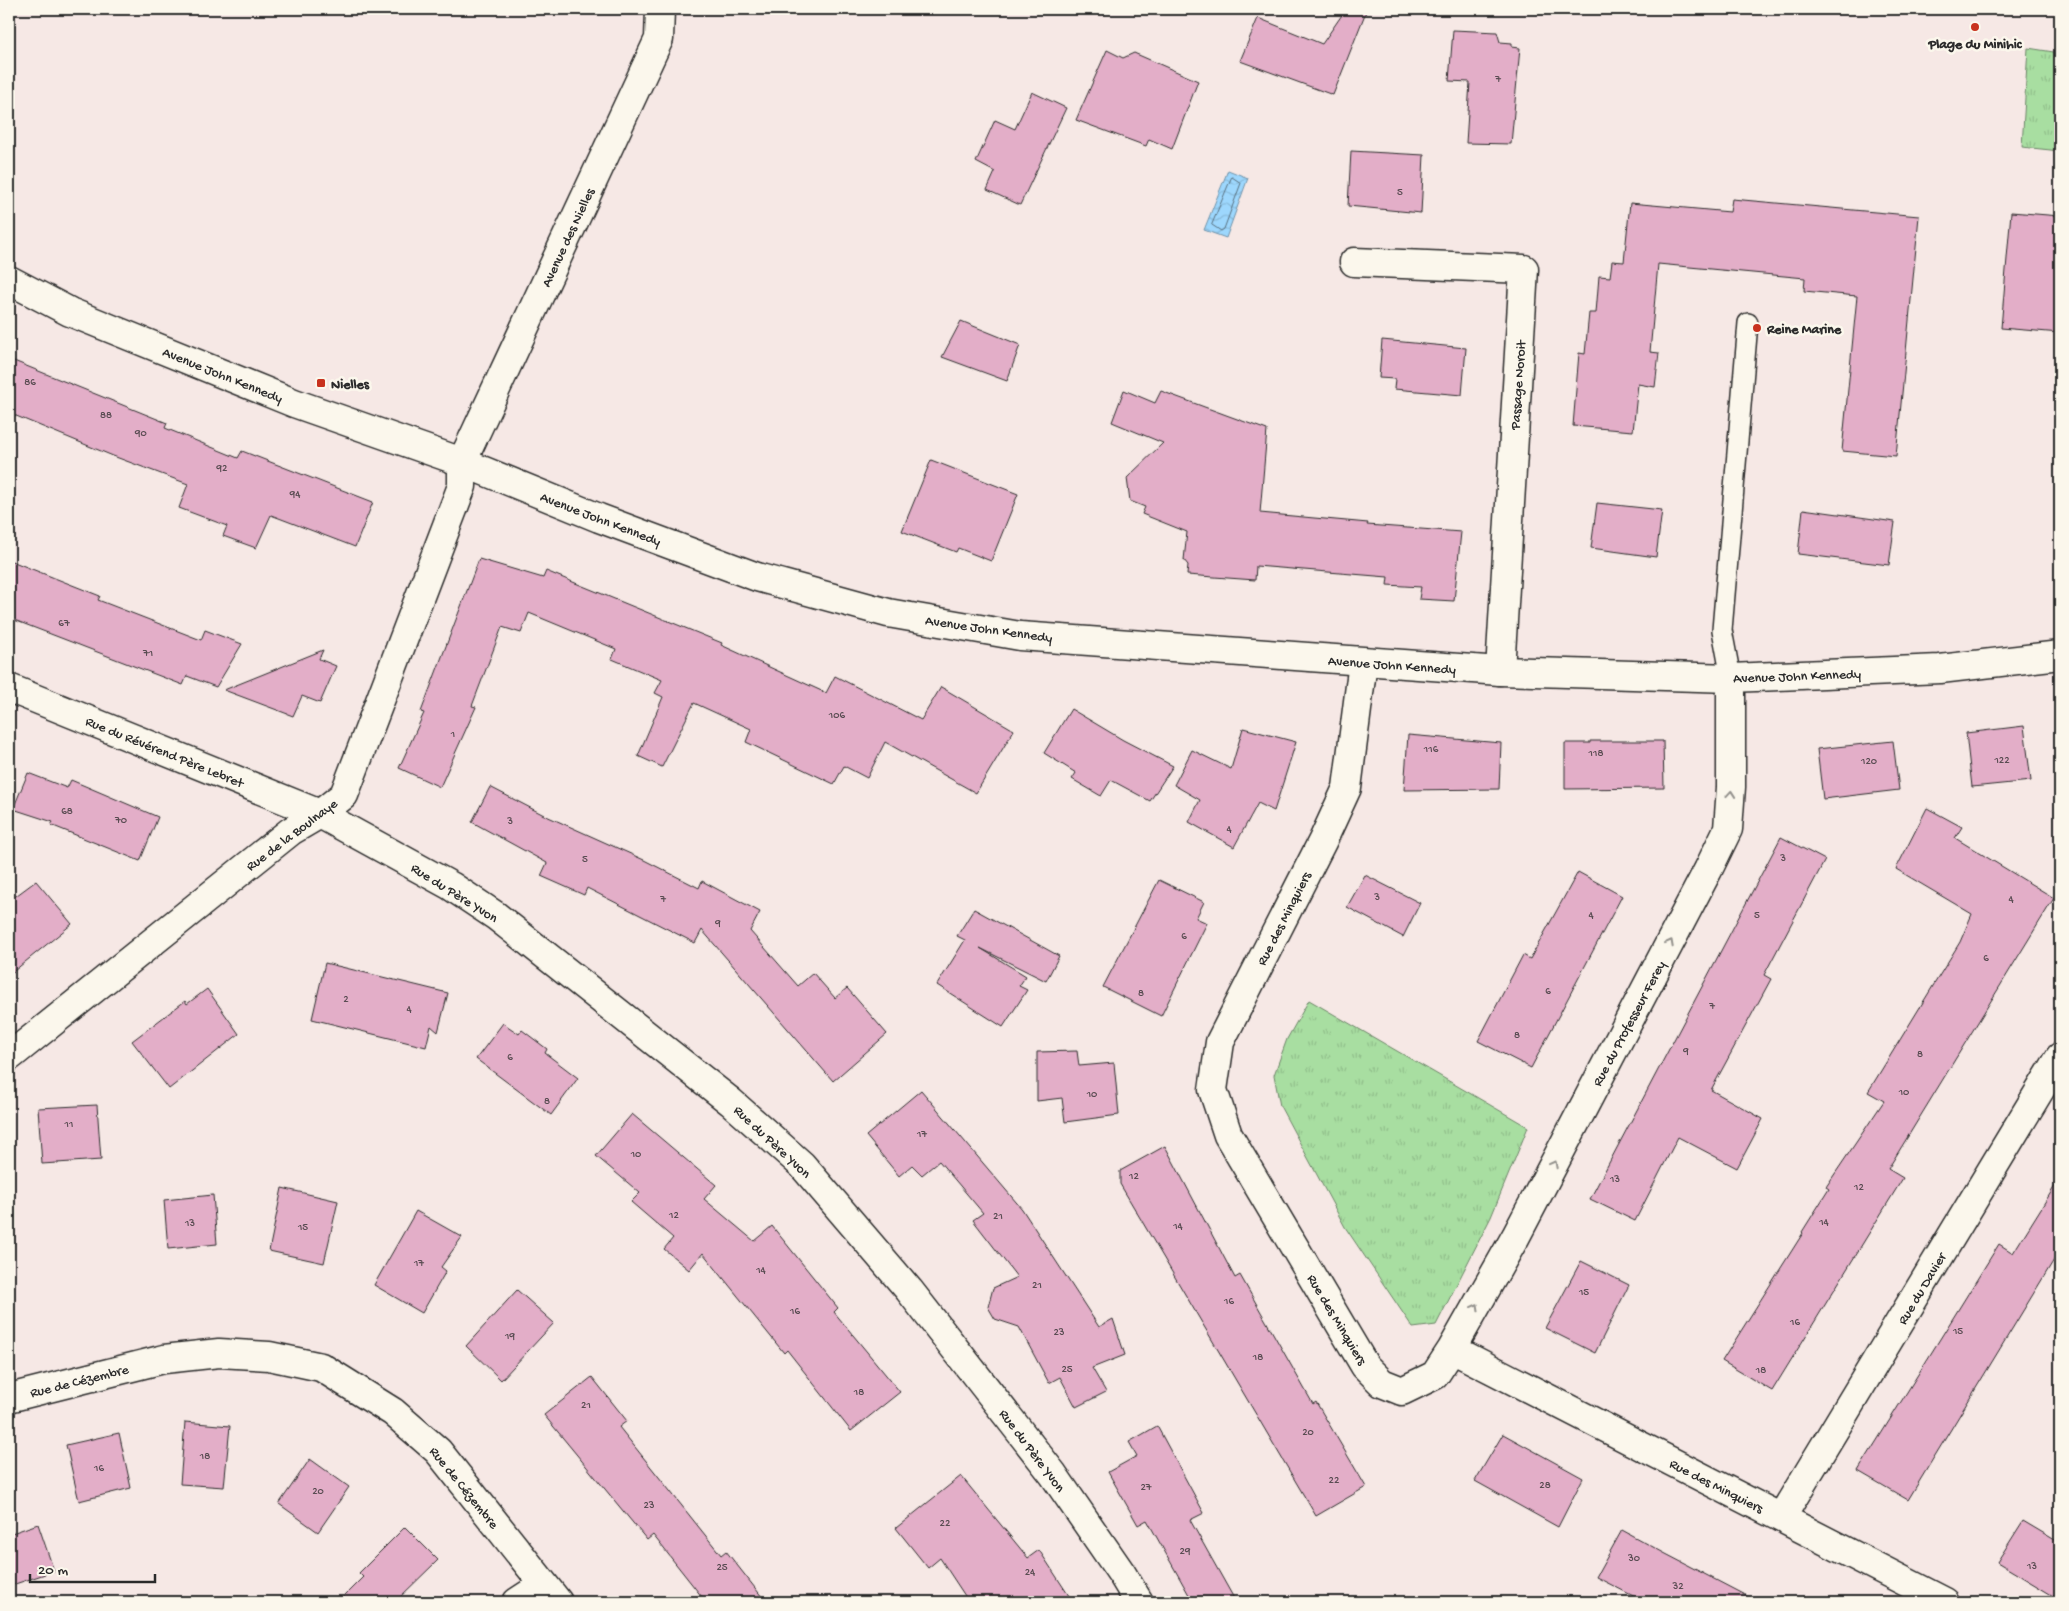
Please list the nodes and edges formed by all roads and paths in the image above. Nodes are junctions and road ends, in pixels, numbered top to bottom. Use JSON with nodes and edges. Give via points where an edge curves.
{"nodes":[{"id":1,"x":660,"y":9,"type":"edge"},
{"id":2,"x":1354,"y":262,"type":"dead end"},
{"id":3,"x":9,"y":280,"type":"edge"},
{"id":4,"x":1748,"y":323,"type":"dead end"},
{"id":5,"x":462,"y":462,"type":"junction"},
{"id":6,"x":2060,"y":656,"type":"edge"},
{"id":7,"x":1363,"y":662,"type":"junction"},
{"id":8,"x":1500,"y":671,"type":"junction"},
{"id":9,"x":1730,"y":678,"type":"junction"},
{"id":10,"x":9,"y":688,"type":"edge"},
{"id":11,"x":320,"y":814,"type":"junction"},
{"id":12,"x":9,"y":1057,"type":"edge"},
{"id":13,"x":2060,"y":1057,"type":"edge"},
{"id":14,"x":1452,"y":1350,"type":"junction"},
{"id":15,"x":9,"y":1398,"type":"edge"},
{"id":16,"x":1781,"y":1518,"type":"junction"},
{"id":17,"x":550,"y":1594,"type":"edge"},
{"id":18,"x":517,"y":1602,"type":"edge"},
{"id":19,"x":1139,"y":1602,"type":"edge"},
{"id":20,"x":1945,"y":1602,"type":"edge"}],
"edges":[{"from":1,"to":5,"type":"street","name":"Avenue des Nielles","via":[[659,39]]},
{"from":2,"to":8,"type":"street","name":"Passage Noroit","via":[[1524,269]]},
{"from":3,"to":5,"type":"street","name":"Avenue John Kennedy","via":[[70,312],[294,403]]},
{"from":4,"to":9,"type":"lane","via":[[1722,630]]},
{"from":5,"to":7,"type":"street","name":"Avenue John Kennedy","via":[[757,577],[888,613],[1020,636]]},
{"from":5,"to":11,"type":"street","name":"Rue de la Boulnaye","via":[[462,486],[344,795]]},
{"from":6,"to":9,"type":"street","name":"Avenue John Kennedy","via":[[1940,669]]},
{"from":7,"to":8,"type":"street","name":"Avenue John Kennedy"},
{"from":7,"to":14,"type":"street","name":"Rue des Minquiers","via":[[1347,788],[1220,1042],[1213,1090],[1228,1135],[1365,1366],[1382,1383],[1402,1391],[1435,1376]]},
{"from":8,"to":9,"type":"street","name":"Avenue John Kennedy"},
{"from":14,"to":9,"type":"street","name":"Rue du Professeur Ferey","one_way":true,"via":[[1516,1236],[1728,829]]},
{"from":10,"to":11,"type":"street","name":"Rue du Révérend Père Lebret"},
{"from":11,"to":12,"type":"street","name":"Rue de la Boulnaye","via":[[291,832]]},
{"from":11,"to":19,"type":"street","name":"Rue du Père Yvon","via":[[451,886],[496,916],[731,1102],[802,1165],[909,1290],[1053,1474]]},
{"from":13,"to":16,"type":"street","name":"Rue du Davier"},
{"from":14,"to":16,"type":"street","name":"Rue des Minquiers"},
{"from":15,"to":17,"type":"street","name":"Rue de Cézembre","via":[[164,1359],[210,1354],[269,1356],[321,1367],[393,1412],[438,1452]]},
{"from":16,"to":20,"type":"street","name":"Rue des Minquiers"},
{"from":17,"to":18,"type":"street"}]}
